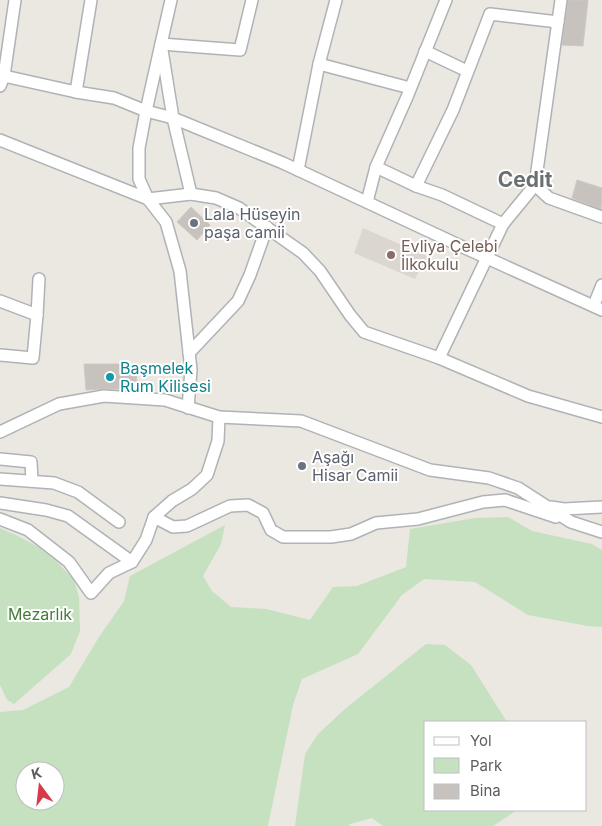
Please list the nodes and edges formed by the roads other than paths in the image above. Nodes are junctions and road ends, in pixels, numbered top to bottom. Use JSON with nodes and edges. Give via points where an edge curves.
{"nodes":[{"id":1,"x":15,"y":0,"type":"edge"},
{"id":2,"x":91,"y":0,"type":"edge"},
{"id":3,"x":171,"y":0,"type":"edge"},
{"id":4,"x":252,"y":0,"type":"edge"},
{"id":5,"x":336,"y":0,"type":"edge"},
{"id":6,"x":446,"y":0,"type":"edge"},
{"id":7,"x":561,"y":0,"type":"edge"},
{"id":8,"x":558,"y":22,"type":"junction"},
{"id":9,"x":161,"y":44,"type":"junction"},
{"id":10,"x":425,"y":51,"type":"junction"},
{"id":11,"x":319,"y":64,"type":"junction"},
{"id":12,"x":467,"y":70,"type":"junction"},
{"id":13,"x":1,"y":79,"type":"edge"},
{"id":14,"x":410,"y":88,"type":"junction"},
{"id":15,"x":76,"y":92,"type":"junction"},
{"id":16,"x":146,"y":111,"type":"junction"},
{"id":17,"x":173,"y":118,"type":"junction"},
{"id":18,"x":0,"y":140,"type":"edge"},
{"id":19,"x":376,"y":167,"type":"junction"},
{"id":20,"x":298,"y":170,"type":"junction"},
{"id":21,"x":416,"y":186,"type":"junction"},
{"id":22,"x":536,"y":186,"type":"junction"},
{"id":23,"x":191,"y":194,"type":"junction"},
{"id":24,"x":148,"y":199,"type":"junction"},
{"id":25,"x":368,"y":202,"type":"junction"},
{"id":26,"x":602,"y":217,"type":"edge"},
{"id":27,"x":503,"y":224,"type":"junction"},
{"id":28,"x":267,"y":227,"type":"junction"},
{"id":29,"x":487,"y":258,"type":"junction"},
{"id":30,"x":39,"y":279,"type":"dead end"},
{"id":31,"x":602,"y":286,"type":"edge"},
{"id":32,"x":0,"y":301,"type":"edge"},
{"id":33,"x":598,"y":307,"type":"edge"},
{"id":34,"x":37,"y":315,"type":"junction"},
{"id":35,"x":189,"y":353,"type":"junction"},
{"id":36,"x":0,"y":355,"type":"edge"},
{"id":37,"x":439,"y":358,"type":"junction"},
{"id":38,"x":188,"y":408,"type":"junction"},
{"id":39,"x":219,"y":417,"type":"junction"},
{"id":40,"x":602,"y":417,"type":"edge"},
{"id":41,"x":0,"y":432,"type":"edge"},
{"id":42,"x":0,"y":459,"type":"edge"},
{"id":43,"x":0,"y":479,"type":"edge"},
{"id":44,"x":32,"y":481,"type":"junction"},
{"id":45,"x":0,"y":504,"type":"edge"},
{"id":46,"x":547,"y":506,"type":"junction"},
{"id":47,"x":602,"y":508,"type":"edge"},
{"id":48,"x":154,"y":517,"type":"junction"},
{"id":49,"x":0,"y":519,"type":"edge"},
{"id":50,"x":119,"y":522,"type":"dead end"},
{"id":51,"x":571,"y":522,"type":"junction"},
{"id":52,"x":602,"y":532,"type":"edge"},
{"id":53,"x":132,"y":562,"type":"junction"}],
"edges":[{"from":1,"to":13,"type":"street"},
{"from":2,"to":15,"type":"street"},
{"from":3,"to":9,"type":"street"},
{"from":4,"to":9,"type":"street","via":[[240,50]]},
{"from":5,"to":11,"type":"street"},
{"from":6,"to":10,"type":"street"},
{"from":7,"to":8,"type":"street"},
{"from":8,"to":12,"type":"street","via":[[490,14]]},
{"from":8,"to":22,"type":"street"},
{"from":9,"to":16,"type":"street"},
{"from":9,"to":17,"type":"street"},
{"from":10,"to":12,"type":"street"},
{"from":10,"to":14,"type":"street"},
{"from":11,"to":14,"type":"street"},
{"from":11,"to":20,"type":"street"},
{"from":12,"to":21,"type":"street","via":[[453,110]]},
{"from":13,"to":15,"type":"street"},
{"from":14,"to":19,"type":"street"},
{"from":15,"to":16,"type":"street","via":[[114,98]]},
{"from":16,"to":17,"type":"street"},
{"from":16,"to":24,"type":"street","via":[[139,148],[139,179]]},
{"from":17,"to":20,"type":"street"},
{"from":17,"to":23,"type":"street"},
{"from":18,"to":24,"type":"street"},
{"from":19,"to":21,"type":"street"},
{"from":19,"to":25,"type":"street"},
{"from":20,"to":25,"type":"street"},
{"from":21,"to":27,"type":"street"},
{"from":22,"to":26,"type":"street","via":[[549,198]]},
{"from":22,"to":27,"type":"street"},
{"from":23,"to":24,"type":"street"},
{"from":23,"to":28,"type":"street","via":[[216,198],[239,208]]},
{"from":24,"to":35,"type":"street","via":[[166,222],[180,271]]},
{"from":25,"to":29,"type":"street"},
{"from":27,"to":29,"type":"street"},
{"from":28,"to":35,"type":"street","via":[[238,301]]},
{"from":28,"to":37,"type":"street","via":[[303,253],[320,271],[364,332]]},
{"from":29,"to":33,"type":"street"},
{"from":29,"to":37,"type":"street"},
{"from":30,"to":34,"type":"street"},
{"from":31,"to":33,"type":"street"},
{"from":32,"to":34,"type":"street"},
{"from":34,"to":36,"type":"street","via":[[33,358]]},
{"from":35,"to":38,"type":"street"},
{"from":37,"to":40,"type":"street","via":[[528,396]]},
{"from":38,"to":39,"type":"street"},
{"from":38,"to":41,"type":"street","via":[[164,400],[104,396],[59,404]]},
{"from":39,"to":46,"type":"street","via":[[300,421],[430,470],[489,478],[518,488]]},
{"from":39,"to":48,"type":"street","via":[[218,441],[207,475]]},
{"from":42,"to":44,"type":"street","via":[[30,462]]},
{"from":43,"to":44,"type":"street"},
{"from":44,"to":50,"type":"street","via":[[54,483],[78,492]]},
{"from":45,"to":53,"type":"street","via":[[68,516]]},
{"from":46,"to":47,"type":"street"},
{"from":46,"to":51,"type":"street"},
{"from":48,"to":51,"type":"street","via":[[173,527],[187,526],[230,506],[248,505],[263,513],[271,530],[283,537],[331,537],[351,534],[376,523],[418,519],[483,502],[505,500]]},
{"from":48,"to":53,"type":"street","via":[[146,540]]},
{"from":49,"to":53,"type":"street","via":[[28,530],[69,562],[91,593],[109,573]]},
{"from":51,"to":52,"type":"street"}]}
